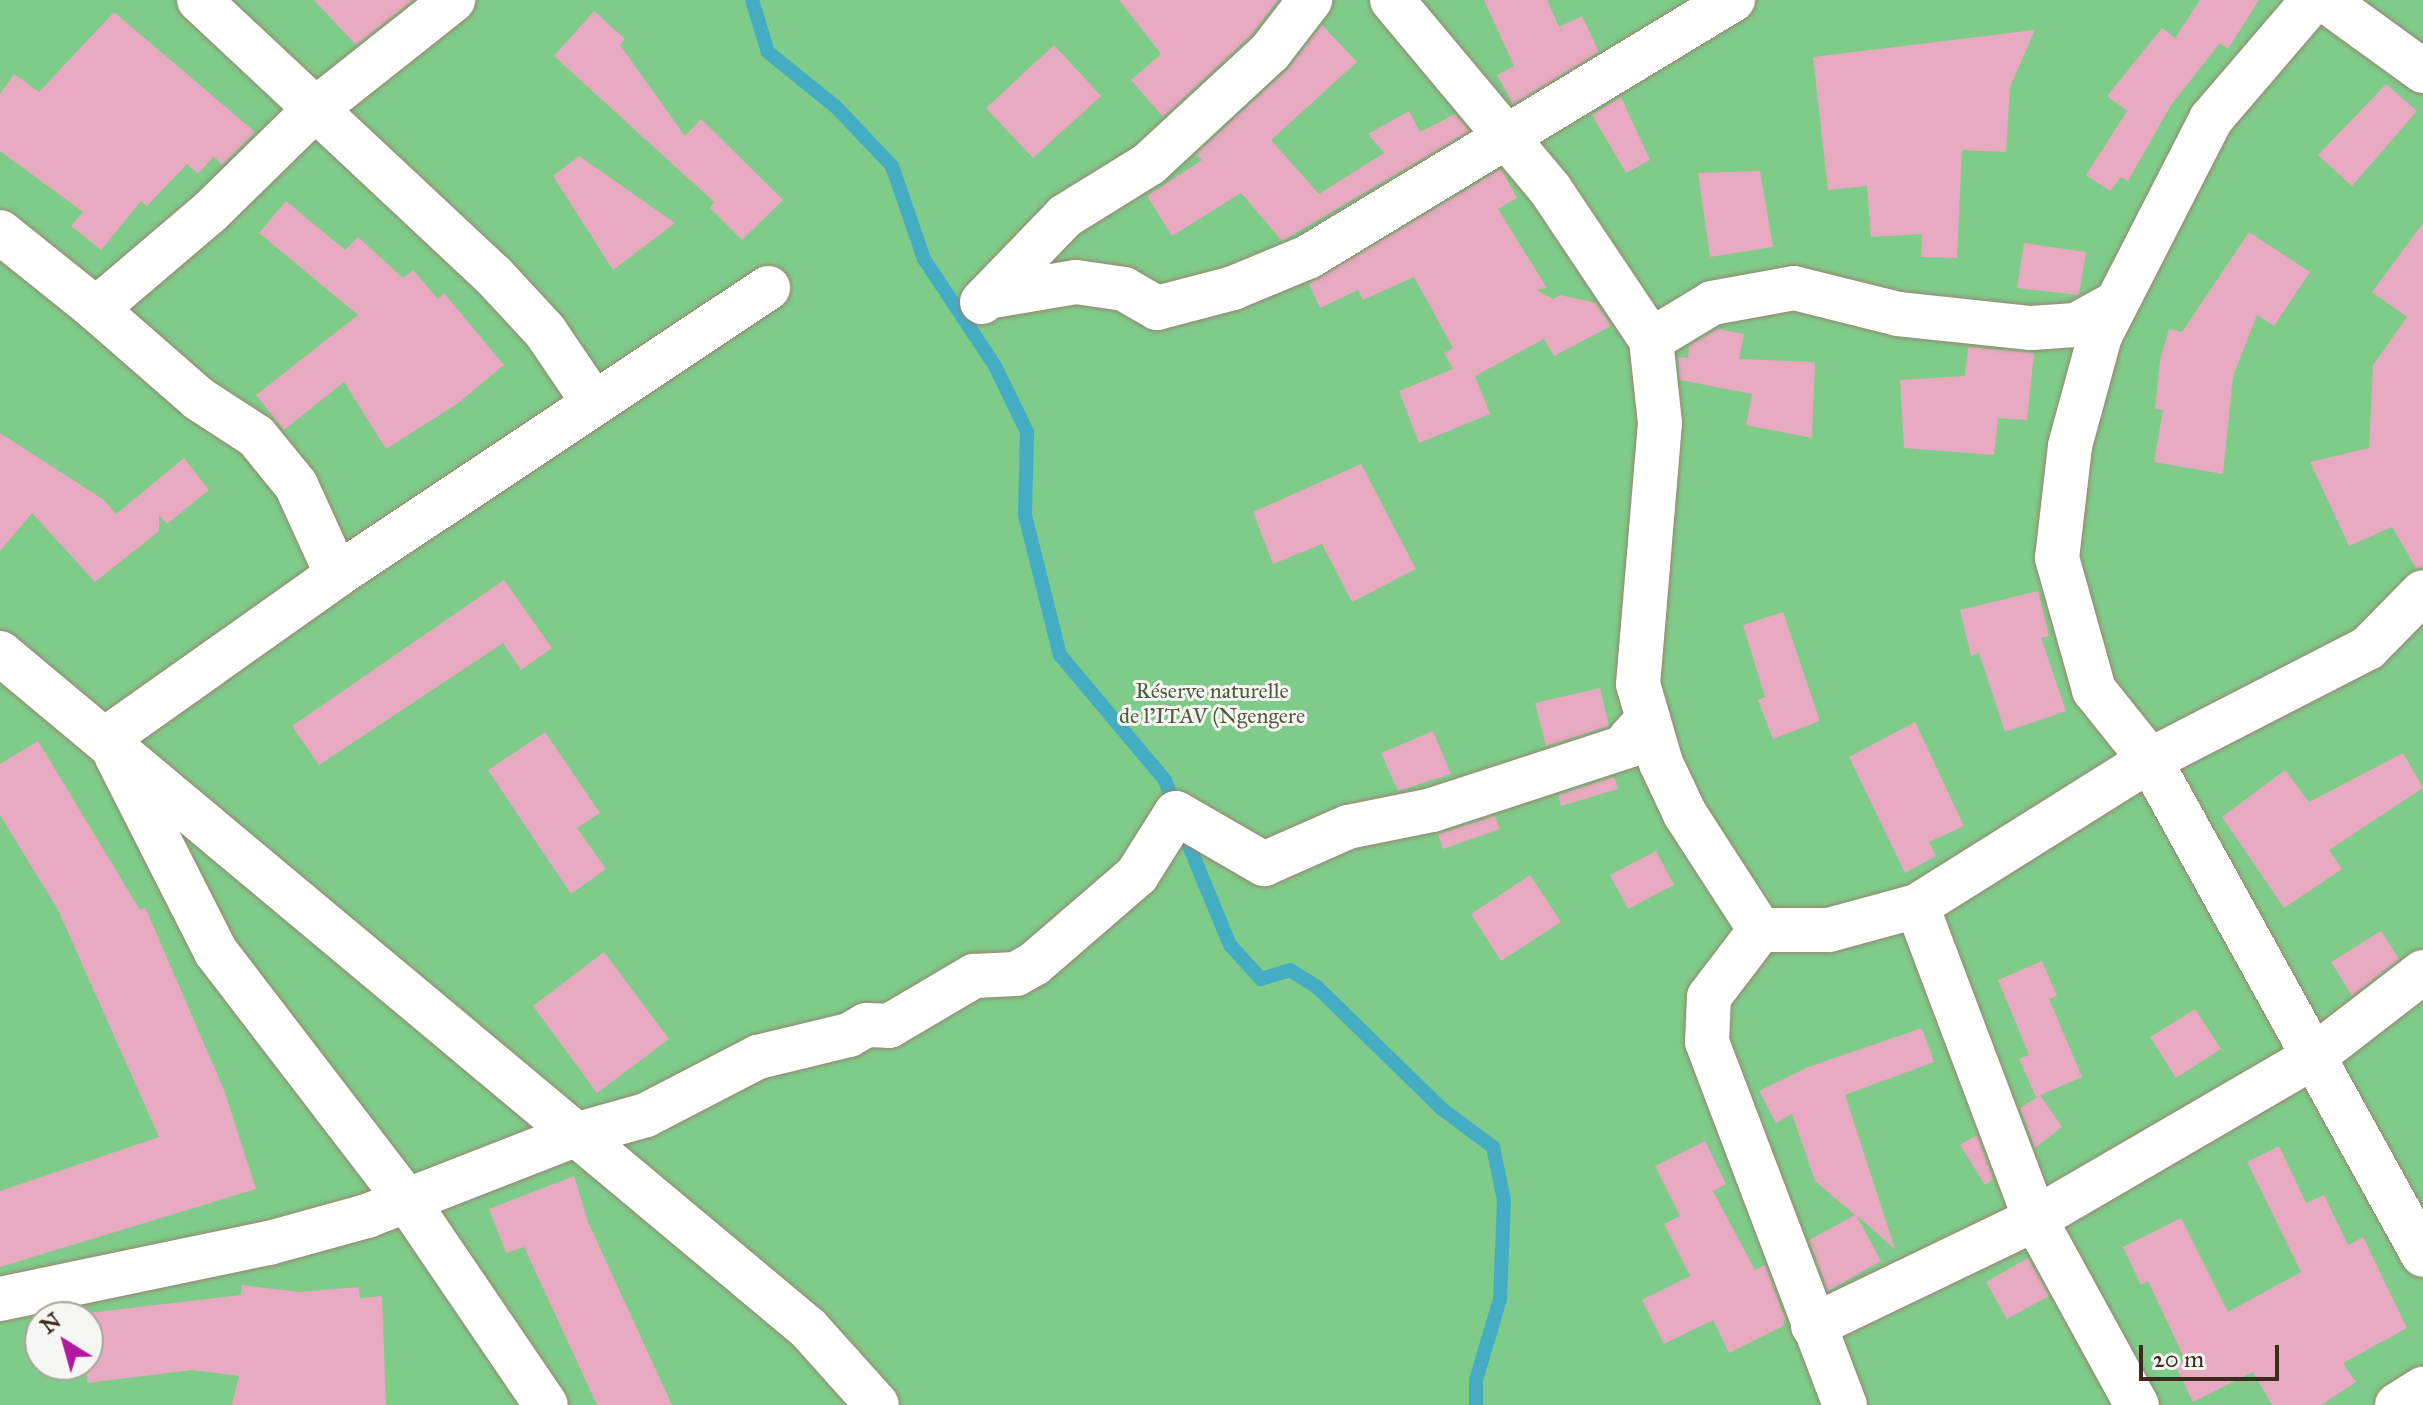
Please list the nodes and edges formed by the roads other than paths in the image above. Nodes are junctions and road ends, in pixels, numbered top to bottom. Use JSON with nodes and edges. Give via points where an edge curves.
{"nodes":[{"id":1,"x":199,"y":0,"type":"edge"},
{"id":2,"x":453,"y":0,"type":"edge"},
{"id":3,"x":1310,"y":0,"type":"edge"},
{"id":4,"x":1392,"y":0,"type":"edge"},
{"id":5,"x":1733,"y":0,"type":"edge"},
{"id":6,"x":2313,"y":0,"type":"edge"},
{"id":7,"x":2325,"y":0,"type":"edge"},
{"id":8,"x":2423,"y":71,"type":"edge"},
{"id":9,"x":313,"y":111,"type":"junction"},
{"id":10,"x":1507,"y":135,"type":"junction"},
{"id":11,"x":0,"y":232,"type":"edge"},
{"id":12,"x":768,"y":288,"type":"dead end"},
{"id":13,"x":2116,"y":303,"type":"junction"},
{"id":14,"x":96,"y":309,"type":"junction"},
{"id":15,"x":1651,"y":340,"type":"junction"},
{"id":16,"x":593,"y":402,"type":"junction"},
{"id":17,"x":337,"y":575,"type":"junction"},
{"id":18,"x":2423,"y":592,"type":"edge"},
{"id":19,"x":0,"y":653,"type":"edge"},
{"id":20,"x":1648,"y":719,"type":"junction"},
{"id":21,"x":107,"y":738,"type":"junction"},
{"id":22,"x":2150,"y":760,"type":"junction"},
{"id":23,"x":1917,"y":906,"type":"junction"},
{"id":24,"x":1760,"y":930,"type":"junction"},
{"id":25,"x":2423,"y":972,"type":"edge"},
{"id":26,"x":2313,"y":1057,"type":"junction"},
{"id":27,"x":575,"y":1135,"type":"junction"},
{"id":28,"x":408,"y":1202,"type":"junction"},
{"id":29,"x":2035,"y":1219,"type":"junction"},
{"id":30,"x":2423,"y":1255,"type":"edge"},
{"id":31,"x":0,"y":1299,"type":"edge"},
{"id":32,"x":1813,"y":1326,"type":"junction"},
{"id":33,"x":2423,"y":1389,"type":"edge"},
{"id":34,"x":546,"y":1405,"type":"edge"},
{"id":35,"x":877,"y":1405,"type":"edge"},
{"id":36,"x":1845,"y":1405,"type":"edge"},
{"id":37,"x":2137,"y":1405,"type":"edge"},
{"id":38,"x":2397,"y":1405,"type":"edge"}],
"edges":[{"from":1,"to":9,"type":"street"},
{"from":2,"to":9,"type":"street"},
{"from":3,"to":10,"type":"street","via":[[1270,52],[1149,164],[1065,216],[981,303],[1076,282],[1124,289],[1157,308],[1233,288],[1308,257]]},
{"from":4,"to":10,"type":"street"},
{"from":5,"to":10,"type":"street"},
{"from":6,"to":13,"type":"street","via":[[2211,119]]},
{"from":7,"to":8,"type":"street"},
{"from":9,"to":14,"type":"street","via":[[210,212]]},
{"from":9,"to":16,"type":"street","via":[[494,276],[545,331]]},
{"from":10,"to":15,"type":"street","via":[[1599,257]]},
{"from":11,"to":14,"type":"street"},
{"from":12,"to":16,"type":"street"},
{"from":13,"to":15,"type":"street","via":[[2076,325],[2031,328],[1898,314],[1794,288],[1712,303]]},
{"from":13,"to":22,"type":"street","via":[[2100,336],[2070,446],[2057,558],[2094,690]]},
{"from":14,"to":17,"type":"street","via":[[199,399],[256,436],[296,485]]},
{"from":15,"to":20,"type":"street","via":[[1660,423],[1638,684]]},
{"from":16,"to":17,"type":"street"},
{"from":17,"to":21,"type":"street"},
{"from":18,"to":22,"type":"street","via":[[2368,648]]},
{"from":19,"to":21,"type":"street"},
{"from":20,"to":24,"type":"street","via":[[1685,814]]},
{"from":20,"to":27,"type":"street","via":[[1630,739],[1631,745],[1432,810],[1348,827],[1264,864],[1176,813],[1137,875],[1077,932],[1025,969],[974,976],[889,1026],[866,1025],[849,1035],[758,1057],[646,1115]]},
{"from":21,"to":27,"type":"street"},
{"from":21,"to":28,"type":"street","via":[[216,952]]},
{"from":22,"to":23,"type":"street"},
{"from":22,"to":26,"type":"street"},
{"from":23,"to":24,"type":"street","via":[[1829,930]]},
{"from":23,"to":29,"type":"street"},
{"from":24,"to":32,"type":"street","via":[[1709,997],[1707,1042]]},
{"from":25,"to":26,"type":"street"},
{"from":26,"to":29,"type":"street"},
{"from":26,"to":30,"type":"street"},
{"from":27,"to":28,"type":"street"},
{"from":27,"to":35,"type":"street","via":[[808,1328]]},
{"from":28,"to":31,"type":"street","via":[[269,1243]]},
{"from":28,"to":34,"type":"street"},
{"from":29,"to":32,"type":"street"},
{"from":29,"to":37,"type":"street"},
{"from":32,"to":36,"type":"street"},
{"from":33,"to":38,"type":"street"}]}
